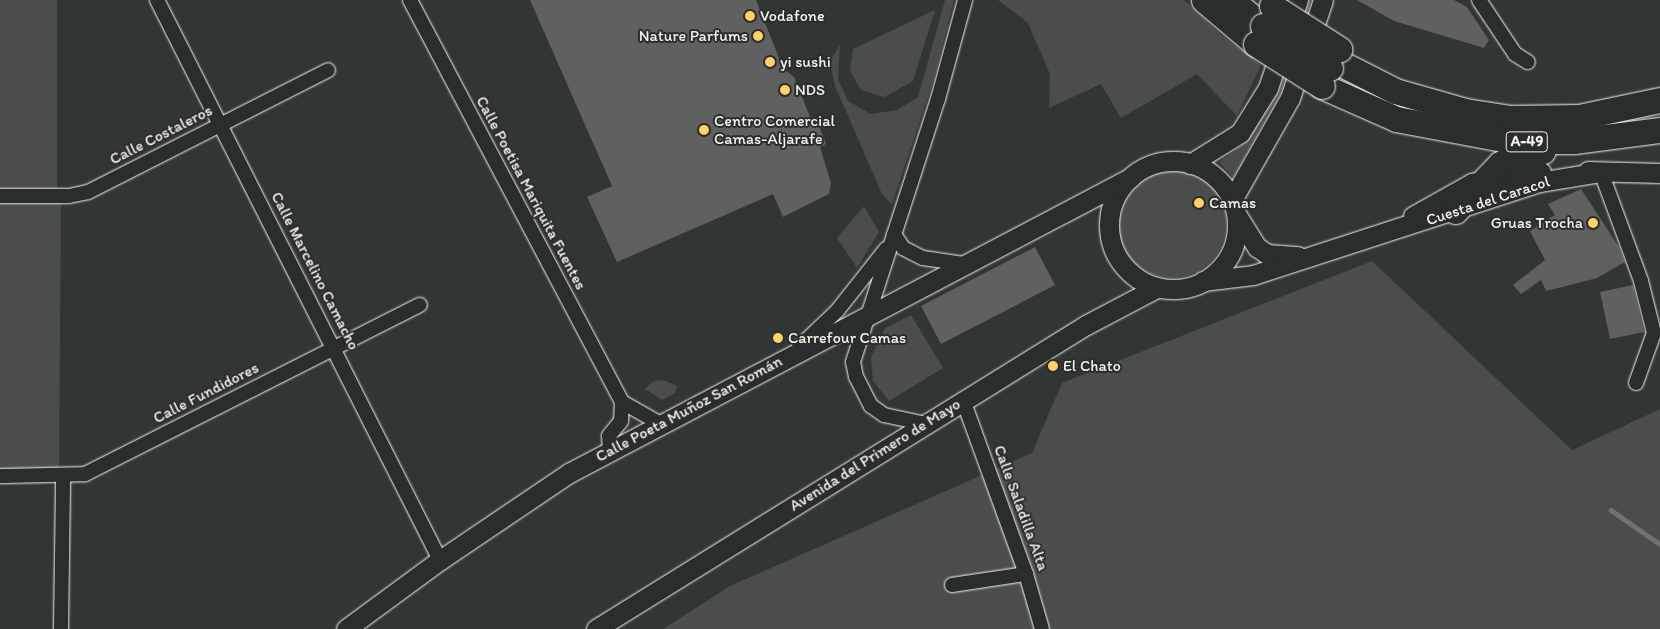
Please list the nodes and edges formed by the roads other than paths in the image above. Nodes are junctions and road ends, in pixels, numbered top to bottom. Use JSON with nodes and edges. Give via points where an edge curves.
{"nodes":[{"id":1,"x":157,"y":0,"type":"edge"},
{"id":2,"x":410,"y":0,"type":"edge"},
{"id":3,"x":965,"y":0,"type":"edge"},
{"id":4,"x":1204,"y":0,"type":"edge"},
{"id":5,"x":1230,"y":0,"type":"edge"},
{"id":6,"x":1247,"y":0,"type":"edge"},
{"id":7,"x":1298,"y":0,"type":"edge"},
{"id":8,"x":1323,"y":0,"type":"edge"},
{"id":9,"x":1478,"y":0,"type":"edge"},
{"id":10,"x":1264,"y":19,"type":"edge"},
{"id":11,"x":1528,"y":62,"type":"dead end"},
{"id":12,"x":1331,"y":66,"type":"junction"},
{"id":13,"x":328,"y":70,"type":"dead end"},
{"id":14,"x":1660,"y":100,"type":"edge"},
{"id":15,"x":1464,"y":111,"type":"junction"},
{"id":16,"x":220,"y":125,"type":"junction"},
{"id":17,"x":1660,"y":130,"type":"edge"},
{"id":18,"x":1634,"y":136,"type":"junction"},
{"id":19,"x":1190,"y":164,"type":"junction"},
{"id":20,"x":1601,"y":172,"type":"junction"},
{"id":21,"x":1660,"y":173,"type":"edge"},
{"id":22,"x":1130,"y":178,"type":"junction"},
{"id":23,"x":1485,"y":181,"type":"junction"},
{"id":24,"x":0,"y":196,"type":"edge"},
{"id":25,"x":1234,"y":206,"type":"junction"},
{"id":26,"x":1455,"y":211,"type":"junction"},
{"id":27,"x":1376,"y":235,"type":"junction"},
{"id":28,"x":892,"y":239,"type":"junction"},
{"id":29,"x":1312,"y":256,"type":"junction"},
{"id":30,"x":967,"y":264,"type":"junction"},
{"id":31,"x":1203,"y":281,"type":"junction"},
{"id":32,"x":1158,"y":287,"type":"junction"},
{"id":33,"x":420,"y":305,"type":"dead end"},
{"id":34,"x":869,"y":317,"type":"junction"},
{"id":35,"x":335,"y":348,"type":"junction"},
{"id":36,"x":788,"y":358,"type":"junction"},
{"id":37,"x":1636,"y":383,"type":"dead end"},
{"id":38,"x":964,"y":400,"type":"junction"},
{"id":39,"x":622,"y":402,"type":"junction"},
{"id":40,"x":659,"y":423,"type":"junction"},
{"id":41,"x":926,"y":424,"type":"junction"},
{"id":42,"x":610,"y":449,"type":"junction"},
{"id":43,"x":0,"y":476,"type":"edge"},
{"id":44,"x":63,"y":477,"type":"junction"},
{"id":45,"x":440,"y":560,"type":"junction"},
{"id":46,"x":1026,"y":574,"type":"junction"},
{"id":47,"x":952,"y":585,"type":"dead end"},
{"id":48,"x":61,"y":629,"type":"edge"},
{"id":49,"x":346,"y":629,"type":"edge"},
{"id":50,"x":596,"y":629,"type":"edge"},
{"id":51,"x":1042,"y":629,"type":"edge"}],
"edges":[{"from":1,"to":16,"type":"street","name":"Calle Marcelino Camacho"},
{"from":2,"to":39,"type":"street","name":"Calle Poetisa Mariquita Fuentes"},
{"from":3,"to":28,"type":"street","via":[[938,99]]},
{"from":4,"to":10,"type":"highway","number":"A-49"},
{"from":5,"to":10,"type":"highway"},
{"from":6,"to":10,"type":"highway","number":"A-49"},
{"from":7,"to":19,"type":"main road","via":[[1268,88],[1240,133]]},
{"from":8,"to":25,"type":"main road","via":[[1290,98]]},
{"from":9,"to":11,"type":"street","via":[[1515,54]]},
{"from":10,"to":12,"type":"highway","number":"A-49","bridge":true},
{"from":10,"to":12,"type":"highway","bridge":true},
{"from":12,"to":15,"type":"highway"},
{"from":12,"to":15,"type":"highway","number":"A-49","via":[[1395,91]]},
{"from":12,"to":18,"type":"highway","number":"A-49","via":[[1396,119],[1513,141]]},
{"from":13,"to":16,"type":"street","name":"Calle Costaleros"},
{"from":14,"to":15,"type":"highway","number":"A-49","via":[[1608,113],[1557,118]]},
{"from":16,"to":24,"type":"street","name":"Calle Costaleros","via":[[84,194]]},
{"from":16,"to":35,"type":"street","name":"Calle Marcelino Camacho"},
{"from":17,"to":18,"type":"highway","number":"A-49"},
{"from":18,"to":23,"type":"highway","via":[[1610,144],[1515,156]]},
{"from":19,"to":22,"type":"main road","via":[[1158,163]]},
{"from":19,"to":25,"type":"main road","via":[[1219,181]]},
{"from":20,"to":21,"type":"main road","name":"Cuesta del Caracol"},
{"from":20,"to":23,"type":"main road","name":"Cuesta del Caracol","via":[[1564,169]]},
{"from":20,"to":26,"type":"main road","name":"Cuesta del Caracol","via":[[1539,182]]},
{"from":20,"to":37,"type":"street","via":[[1641,281],[1654,333]]},
{"from":22,"to":30,"type":"main road","name":"Calle Poeta Muñoz San Román"},
{"from":22,"to":32,"type":"main road","via":[[1112,206],[1111,239],[1129,271]]},
{"from":23,"to":26,"type":"highway"},
{"from":23,"to":27,"type":"main road","name":"Cuesta del Caracol","via":[[1472,183]]},
{"from":25,"to":29,"type":"main road","name":"Cuesta del Caracol","via":[[1252,243],[1267,254]]},
{"from":25,"to":31,"type":"main road","via":[[1236,236],[1231,252],[1221,267]]},
{"from":26,"to":27,"type":"main road","name":"Cuesta del Caracol"},
{"from":27,"to":29,"type":"main road","name":"Cuesta del Caracol"},
{"from":28,"to":30,"type":"street","via":[[922,258],[946,264]]},
{"from":28,"to":34,"type":"street"},
{"from":28,"to":36,"type":"street","via":[[837,311]]},
{"from":29,"to":31,"type":"main road","name":"Cuesta del Caracol","via":[[1253,275]]},
{"from":30,"to":34,"type":"main road","name":"Calle Poeta Muñoz San Román"},
{"from":31,"to":32,"type":"main road","via":[[1178,289]]},
{"from":32,"to":38,"type":"main road","name":"Avenida del Primero de Mayo","via":[[1125,301]]},
{"from":33,"to":35,"type":"street","name":"Calle Fundidores"},
{"from":34,"to":36,"type":"main road","name":"Calle Poeta Muñoz San Román"},
{"from":34,"to":41,"type":"street","via":[[853,362],[862,391],[884,414]]},
{"from":35,"to":44,"type":"street","name":"Calle Fundidores","via":[[91,472]]},
{"from":35,"to":45,"type":"street","name":"Calle Marcelino Camacho"},
{"from":36,"to":40,"type":"main road","name":"Calle Poeta Muñoz San Román"},
{"from":38,"to":41,"type":"main road","name":"Avenida del Primero de Mayo"},
{"from":38,"to":46,"type":"street","name":"Calle Saladilla Alta"},
{"from":39,"to":40,"type":"street"},
{"from":39,"to":42,"type":"street","via":[[621,421],[609,436]]},
{"from":40,"to":42,"type":"main road","name":"Calle Poeta Muñoz San Román"},
{"from":41,"to":50,"type":"main road","name":"Avenida del Primero de Mayo"},
{"from":42,"to":45,"type":"main road","name":"Calle Poeta Muñoz San Román"},
{"from":43,"to":44,"type":"street","name":"Calle Fundidores"},
{"from":44,"to":48,"type":"street"},
{"from":45,"to":49,"type":"main road","name":"Calle Poeta Muñoz San Román"},
{"from":46,"to":47,"type":"street"},
{"from":46,"to":51,"type":"street","name":"Calle Saladilla Alta"}]}
